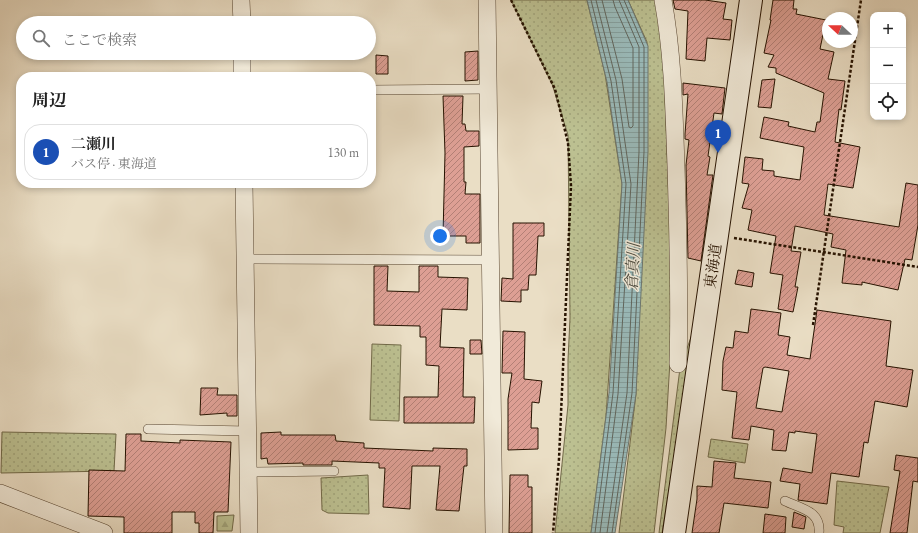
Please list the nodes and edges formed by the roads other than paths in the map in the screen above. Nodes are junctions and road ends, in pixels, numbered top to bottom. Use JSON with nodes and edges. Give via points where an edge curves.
{"nodes":[{"id":1,"x":241,"y":0,"type":"edge"},
{"id":2,"x":487,"y":0,"type":"edge"},
{"id":3,"x":663,"y":0,"type":"edge"},
{"id":4,"x":751,"y":0,"type":"edge"},
{"id":5,"x":242,"y":16,"type":"edge"},
{"id":6,"x":242,"y":60,"type":"edge"},
{"id":7,"x":242,"y":72,"type":"edge"},
{"id":8,"x":489,"y":89,"type":"junction"},
{"id":9,"x":376,"y":90,"type":"edge"},
{"id":10,"x":244,"y":188,"type":"edge"},
{"id":11,"x":245,"y":259,"type":"junction"},
{"id":12,"x":491,"y":260,"type":"junction"},
{"id":13,"x":678,"y":364,"type":"dead end"},
{"id":14,"x":148,"y":429,"type":"dead end"},
{"id":15,"x":248,"y":431,"type":"junction"},
{"id":16,"x":334,"y":471,"type":"dead end"},
{"id":17,"x":249,"y":472,"type":"junction"},
{"id":18,"x":0,"y":493,"type":"edge"},
{"id":19,"x":784,"y":501,"type":"dead end"},
{"id":20,"x":104,"y":533,"type":"edge"},
{"id":21,"x":249,"y":533,"type":"edge"},
{"id":22,"x":494,"y":533,"type":"edge"},
{"id":23,"x":674,"y":533,"type":"edge"},
{"id":24,"x":819,"y":533,"type":"edge"}],
"edges":[{"from":1,"to":5,"type":"street"},
{"from":2,"to":8,"type":"street"},
{"from":3,"to":13,"type":"street","via":[[674,113],[680,290]]},
{"from":4,"to":23,"type":"main road","name":"東海道"},
{"from":6,"to":7,"type":"street"},
{"from":8,"to":9,"type":"lane"},
{"from":8,"to":12,"type":"street"},
{"from":10,"to":11,"type":"street"},
{"from":11,"to":12,"type":"lane"},
{"from":11,"to":15,"type":"street"},
{"from":12,"to":22,"type":"street"},
{"from":14,"to":15,"type":"lane"},
{"from":15,"to":17,"type":"street"},
{"from":16,"to":17,"type":"lane"},
{"from":17,"to":21,"type":"street"},
{"from":18,"to":20,"type":"street"},
{"from":19,"to":24,"type":"lane","via":[[816,516],[820,524]]}]}
